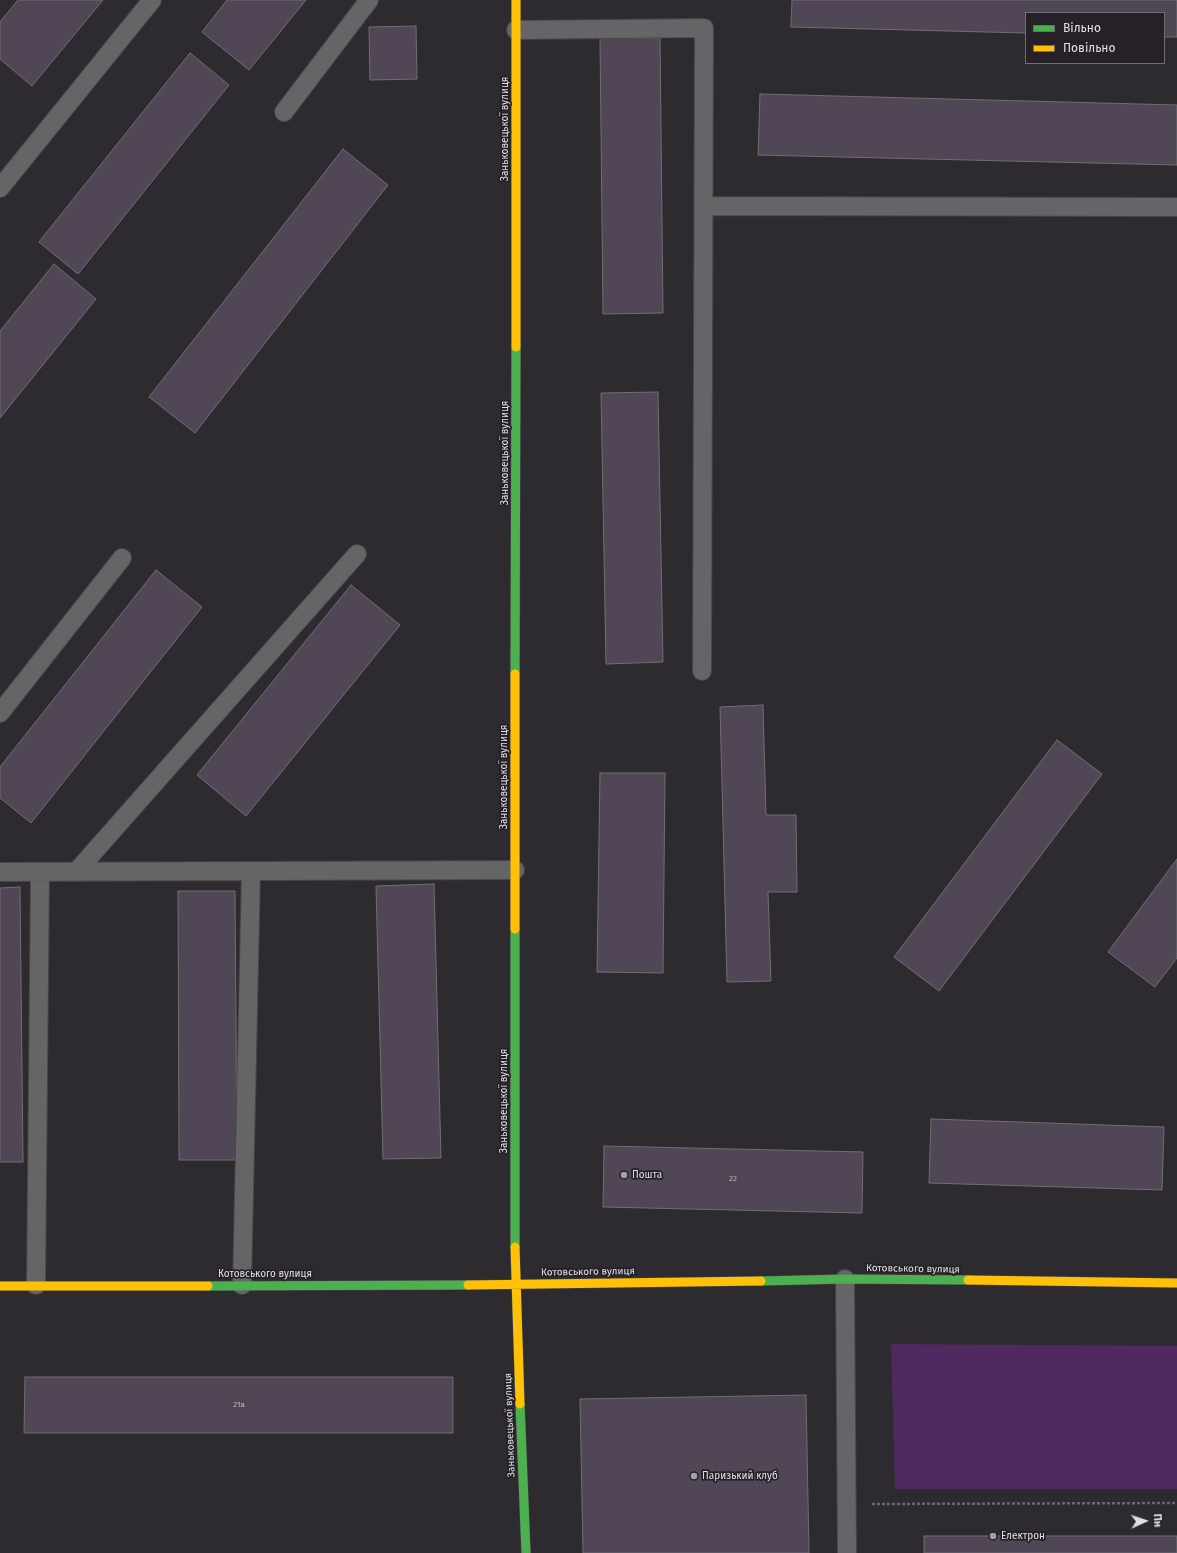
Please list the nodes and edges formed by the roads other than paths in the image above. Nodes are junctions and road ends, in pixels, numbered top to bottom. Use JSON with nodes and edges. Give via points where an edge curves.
{"nodes":[{"id":1,"x":152,"y":0,"type":"edge"},
{"id":2,"x":369,"y":0,"type":"edge"},
{"id":3,"x":516,"y":0,"type":"edge"},
{"id":4,"x":516,"y":30,"type":"junction"},
{"id":5,"x":284,"y":112,"type":"dead end"},
{"id":6,"x":0,"y":188,"type":"edge"},
{"id":7,"x":704,"y":206,"type":"junction"},
{"id":8,"x":1177,"y":207,"type":"edge"},
{"id":9,"x":357,"y":554,"type":"dead end"},
{"id":10,"x":122,"y":558,"type":"dead end"},
{"id":11,"x":702,"y":671,"type":"dead end"},
{"id":12,"x":0,"y":713,"type":"edge"},
{"id":13,"x":515,"y":870,"type":"junction"},
{"id":14,"x":251,"y":871,"type":"junction"},
{"id":15,"x":0,"y":872,"type":"edge"},
{"id":16,"x":40,"y":872,"type":"junction"},
{"id":17,"x":76,"y":872,"type":"junction"},
{"id":18,"x":845,"y":1279,"type":"junction"},
{"id":19,"x":1177,"y":1283,"type":"edge"},
{"id":20,"x":36,"y":1285,"type":"junction"},
{"id":21,"x":242,"y":1285,"type":"junction"},
{"id":22,"x":515,"y":1285,"type":"junction"},
{"id":23,"x":0,"y":1286,"type":"edge"},
{"id":24,"x":526,"y":1553,"type":"edge"},
{"id":25,"x":847,"y":1553,"type":"edge"}],
"edges":[{"from":1,"to":6,"type":"lane"},
{"from":2,"to":5,"type":"lane"},
{"from":3,"to":4,"type":"street","name":"Заньковецької вулиця"},
{"from":4,"to":7,"type":"lane","via":[[704,28]]},
{"from":4,"to":13,"type":"street","name":"Заньковецької вулиця"},
{"from":7,"to":8,"type":"lane"},
{"from":7,"to":11,"type":"lane"},
{"from":9,"to":17,"type":"lane"},
{"from":10,"to":12,"type":"lane"},
{"from":13,"to":14,"type":"lane"},
{"from":13,"to":22,"type":"street","name":"Заньковецької вулиця"},
{"from":14,"to":17,"type":"lane"},
{"from":14,"to":21,"type":"lane"},
{"from":15,"to":16,"type":"lane"},
{"from":16,"to":17,"type":"lane"},
{"from":16,"to":20,"type":"lane"},
{"from":18,"to":19,"type":"street","name":"Котовського вулиця"},
{"from":18,"to":22,"type":"street","name":"Котовського вулиця"},
{"from":18,"to":25,"type":"lane"},
{"from":20,"to":21,"type":"street","name":"Котовського вулиця"},
{"from":20,"to":23,"type":"street","name":"Котовського вулиця"},
{"from":21,"to":22,"type":"street","name":"Котовського вулиця"},
{"from":22,"to":24,"type":"street","name":"Заньковецької вулиця"}]}
